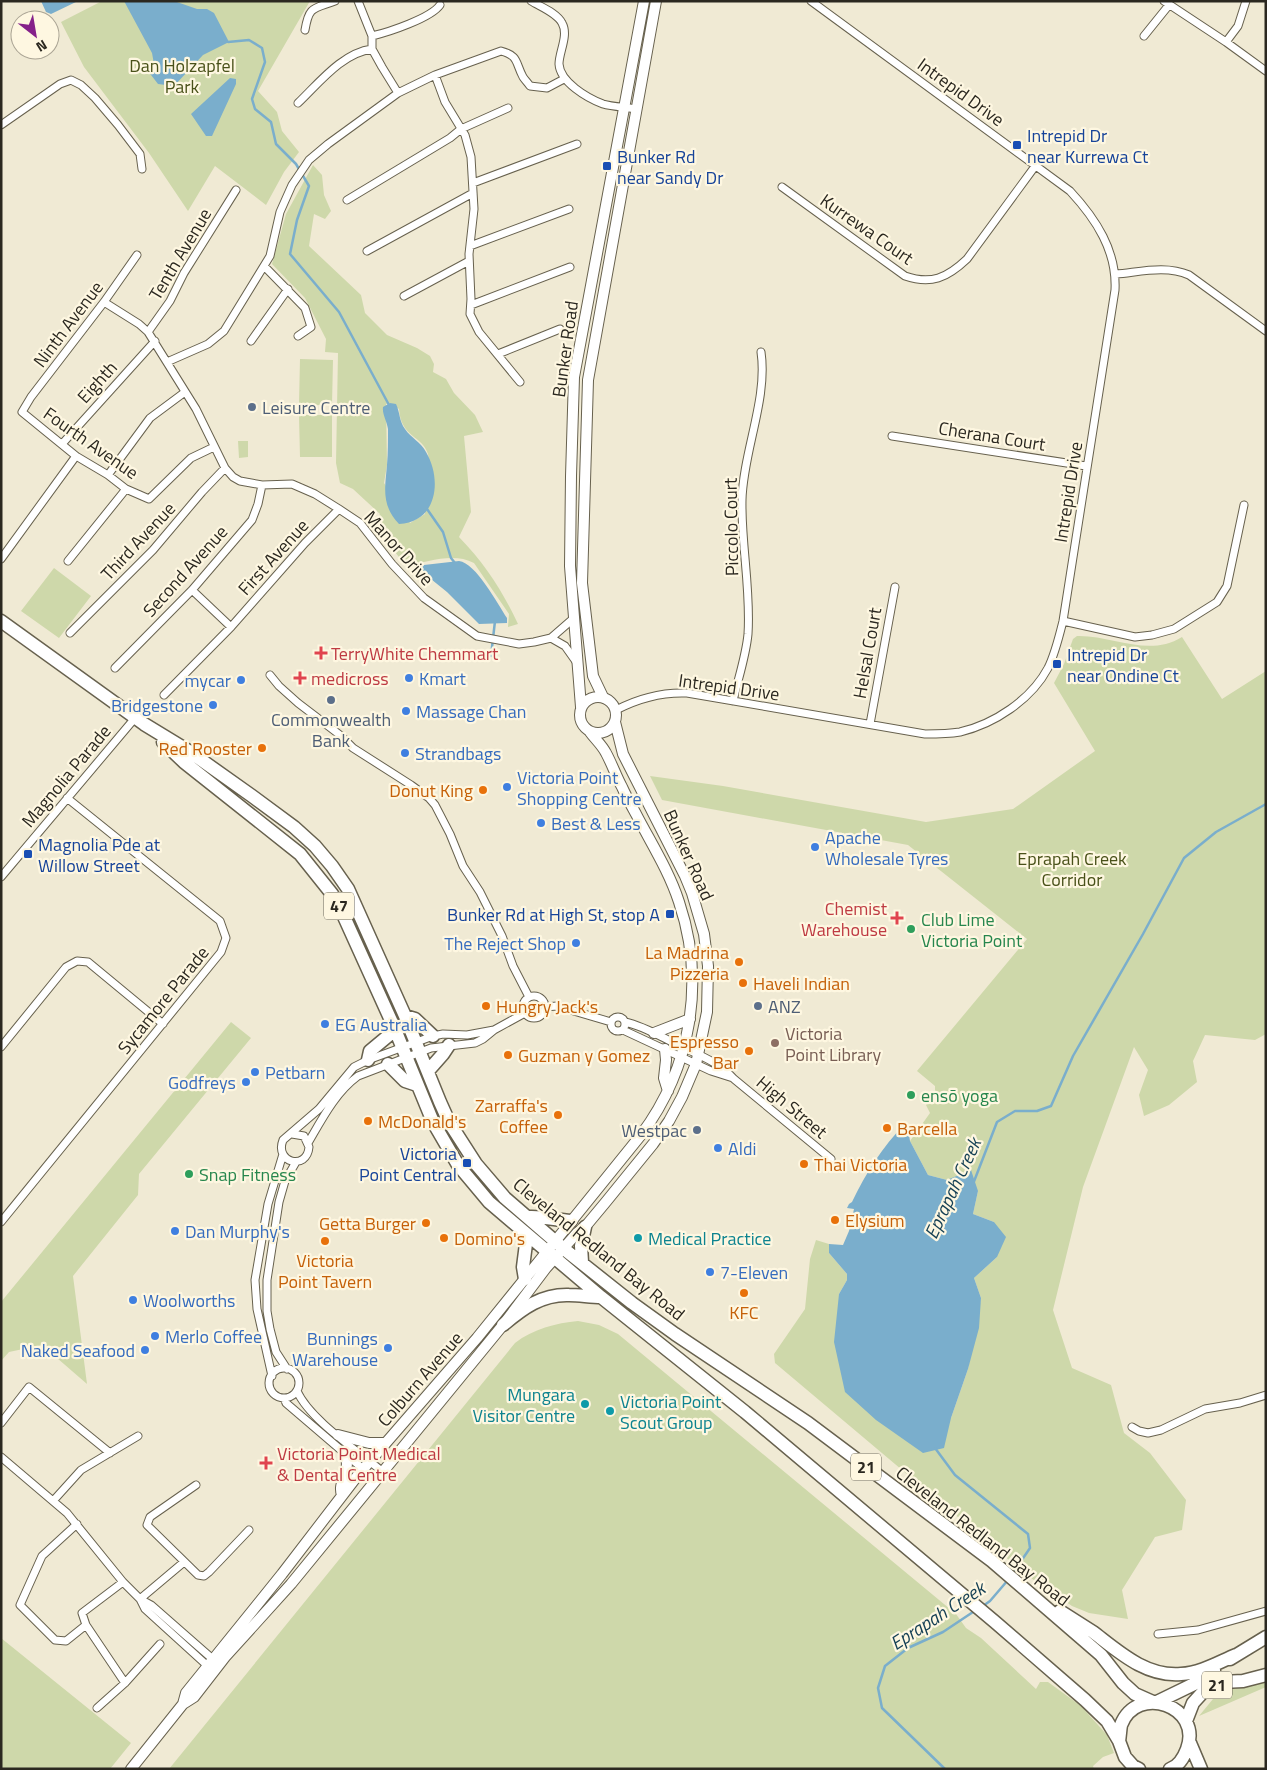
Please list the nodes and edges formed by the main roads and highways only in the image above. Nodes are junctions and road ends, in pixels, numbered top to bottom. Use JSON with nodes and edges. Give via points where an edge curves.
{"nodes":[{"id":1,"x":644,"y":1,"type":"edge"},
{"id":2,"x":656,"y":1,"type":"edge"},
{"id":3,"x":574,"y":377,"type":"junction"},
{"id":4,"x":588,"y":380,"type":"junction"},
{"id":5,"x":1,"y":621,"type":"edge"},
{"id":6,"x":603,"y":697,"type":"junction"},
{"id":7,"x":582,"y":707,"type":"junction"},
{"id":8,"x":139,"y":721,"type":"junction"},
{"id":9,"x":615,"y":722,"type":"junction"},
{"id":10,"x":590,"y":732,"type":"junction"},
{"id":11,"x":405,"y":1016,"type":"junction"},
{"id":12,"x":690,"y":1019,"type":"junction"},
{"id":13,"x":394,"y":1028,"type":"junction"},
{"id":14,"x":654,"y":1033,"type":"road end"},
{"id":15,"x":433,"y":1036,"type":"road end"},
{"id":16,"x":449,"y":1045,"type":"road end"},
{"id":17,"x":666,"y":1050,"type":"road end"},
{"id":18,"x":368,"y":1060,"type":"road end"},
{"id":19,"x":388,"y":1064,"type":"road end"},
{"id":20,"x":428,"y":1071,"type":"junction"},
{"id":21,"x":417,"y":1085,"type":"junction"},
{"id":22,"x":668,"y":1091,"type":"junction"},
{"id":23,"x":528,"y":1217,"type":"junction"},
{"id":24,"x":571,"y":1221,"type":"junction"},
{"id":25,"x":585,"y":1227,"type":"junction"},
{"id":26,"x":527,"y":1236,"type":"junction"},
{"id":27,"x":560,"y":1245,"type":"junction"},
{"id":28,"x":551,"y":1256,"type":"junction"},
{"id":29,"x":582,"y":1262,"type":"junction"},
{"id":30,"x":525,"y":1279,"type":"junction"},
{"id":31,"x":601,"y":1298,"type":"junction"},
{"id":32,"x":503,"y":1325,"type":"junction"},
{"id":33,"x":338,"y":1435,"type":"road end"},
{"id":34,"x":385,"y":1443,"type":"junction"},
{"id":35,"x":345,"y":1453,"type":"road end"},
{"id":36,"x":342,"y":1495,"type":"junction"},
{"id":37,"x":1089,"y":1637,"type":"junction"},
{"id":38,"x":1266,"y":1637,"type":"edge"},
{"id":39,"x":1236,"y":1655,"type":"junction"},
{"id":40,"x":214,"y":1665,"type":"junction"},
{"id":41,"x":1266,"y":1675,"type":"edge"},
{"id":42,"x":1155,"y":1702,"type":"junction"},
{"id":43,"x":1186,"y":1721,"type":"junction"},
{"id":44,"x":1119,"y":1741,"type":"junction"},
{"id":45,"x":1190,"y":1743,"type":"junction"},
{"id":46,"x":131,"y":1769,"type":"edge"},
{"id":47,"x":1139,"y":1769,"type":"edge"},
{"id":48,"x":1170,"y":1769,"type":"edge"},
{"id":49,"x":1201,"y":1769,"type":"edge"}],
"edges":[{"from":1,"to":3,"type":"main road","name":"Bunker Road"},
{"from":2,"to":4,"type":"main road","name":"Bunker Road"},
{"from":3,"to":4,"type":"main road"},
{"from":3,"to":7,"type":"main road","name":"Bunker Road","via":[[570,566]]},
{"from":4,"to":6,"type":"main road","name":"Bunker Road","via":[[582,583],[593,676]]},
{"from":5,"to":8,"type":"highway","name":"Cleveland Redland Bay Road","number":"47"},
{"from":6,"to":7,"type":"main road","via":[[590,698]]},
{"from":6,"to":9,"type":"main road","via":[[616,710]]},
{"from":7,"to":10,"type":"main road","via":[[580,721]]},
{"from":8,"to":11,"type":"highway","name":"Cleveland Redland Bay Road","number":"47","via":[[267,806],[315,846],[348,889]]},
{"from":8,"to":13,"type":"highway","name":"Cleveland Redland Bay Road","number":"47","via":[[184,762],[282,837],[315,871],[341,910]]},
{"from":9,"to":10,"type":"main road","via":[[608,731]]},
{"from":9,"to":25,"type":"main road","name":"Bunker Road","via":[[623,754],[695,901],[708,966],[707,1012],[697,1059],[682,1097],[665,1127]]},
{"from":10,"to":12,"type":"main road","name":"Bunker Road","via":[[607,753],[679,902],[692,958]]},
{"from":11,"to":15,"type":"highway","via":[[416,1019]]},
{"from":11,"to":20,"type":"highway","name":"Cleveland Redland Bay Road","number":"47"},
{"from":12,"to":14,"type":"main road"},
{"from":12,"to":22,"type":"main road","name":"Bunker Road","via":[[683,1052]]},
{"from":13,"to":18,"type":"highway","via":[[370,1051]]},
{"from":13,"to":21,"type":"highway","name":"Cleveland Redland Bay Road","number":"47"},
{"from":16,"to":20,"type":"highway"},
{"from":17,"to":22,"type":"main road","via":[[664,1078]]},
{"from":19,"to":21,"type":"highway","via":[[405,1080]]},
{"from":20,"to":23,"type":"highway","name":"Cleveland Redland Bay Road","number":"47","via":[[442,1107],[463,1146],[490,1182]]},
{"from":21,"to":26,"type":"highway","name":"Cleveland Redland Bay Road","number":"47","via":[[440,1135],[468,1178],[488,1202]]},
{"from":22,"to":24,"type":"main road","name":"Bunker Road","via":[[641,1135]]},
{"from":23,"to":24,"type":"highway"},
{"from":23,"to":27,"type":"highway","name":"Cleveland Redland Bay Road","number":"47"},
{"from":24,"to":27,"type":"main road","name":"Bunker Road"},
{"from":25,"to":27,"type":"main road","name":"Bunker Road"},
{"from":25,"to":29,"type":"highway","via":[[580,1246]]},
{"from":26,"to":28,"type":"highway","name":"Cleveland Redland Bay Road","number":"47"},
{"from":26,"to":30,"type":"highway","via":[[522,1267]]},
{"from":27,"to":28,"type":"main road","name":"Colburn Avenue"},
{"from":27,"to":29,"type":"highway","name":"Cleveland Redland Bay Road","number":"21"},
{"from":28,"to":30,"type":"main road","name":"Colburn Avenue"},
{"from":28,"to":31,"type":"highway","name":"Cleveland Redland Bay Road","number":"47"},
{"from":28,"to":32,"type":"main road","name":"Colburn Avenue"},
{"from":29,"to":37,"type":"highway","name":"Cleveland Redland Bay Road","number":"21","via":[[675,1334],[808,1423]]},
{"from":30,"to":34,"type":"main road","name":"Colburn Avenue"},
{"from":31,"to":32,"type":"highway","via":[[560,1295],[543,1299],[529,1304]]},
{"from":31,"to":44,"type":"highway","name":"Cleveland Redland Bay Road","number":"21","via":[[744,1412],[1042,1662],[1107,1721]]},
{"from":32,"to":40,"type":"main road","name":"Colburn Avenue","via":[[290,1584]]},
{"from":33,"to":34,"type":"main road","via":[[369,1443]]},
{"from":34,"to":36,"type":"main road","name":"Colburn Avenue"},
{"from":35,"to":36,"type":"main road","via":[[348,1462],[340,1489]]},
{"from":36,"to":40,"type":"main road","name":"Colburn Avenue"},
{"from":37,"to":39,"type":"highway","number":"21","via":[[1148,1669],[1164,1673],[1201,1670]]},
{"from":37,"to":42,"type":"highway","number":"21","via":[[1123,1683],[1135,1694]]},
{"from":38,"to":39,"type":"highway","number":"21"},
{"from":39,"to":42,"type":"highway","number":"21","via":[[1194,1684]]},
{"from":40,"to":46,"type":"main road","name":"Colburn Avenue","via":[[194,1697],[183,1704]]},
{"from":41,"to":43,"type":"highway","number":"21","via":[[1222,1682],[1204,1692],[1193,1703]]},
{"from":42,"to":43,"type":"highway","via":[[1177,1710]]},
{"from":42,"to":44,"type":"highway","number":"21","via":[[1141,1705],[1130,1713],[1121,1725]]},
{"from":43,"to":45,"type":"highway"},
{"from":44,"to":47,"type":"highway","name":"Cleveland Redland Bay Road","number":"21","via":[[1125,1757]]},
{"from":45,"to":48,"type":"highway","via":[[1185,1756]]},
{"from":45,"to":49,"type":"highway"}]}
